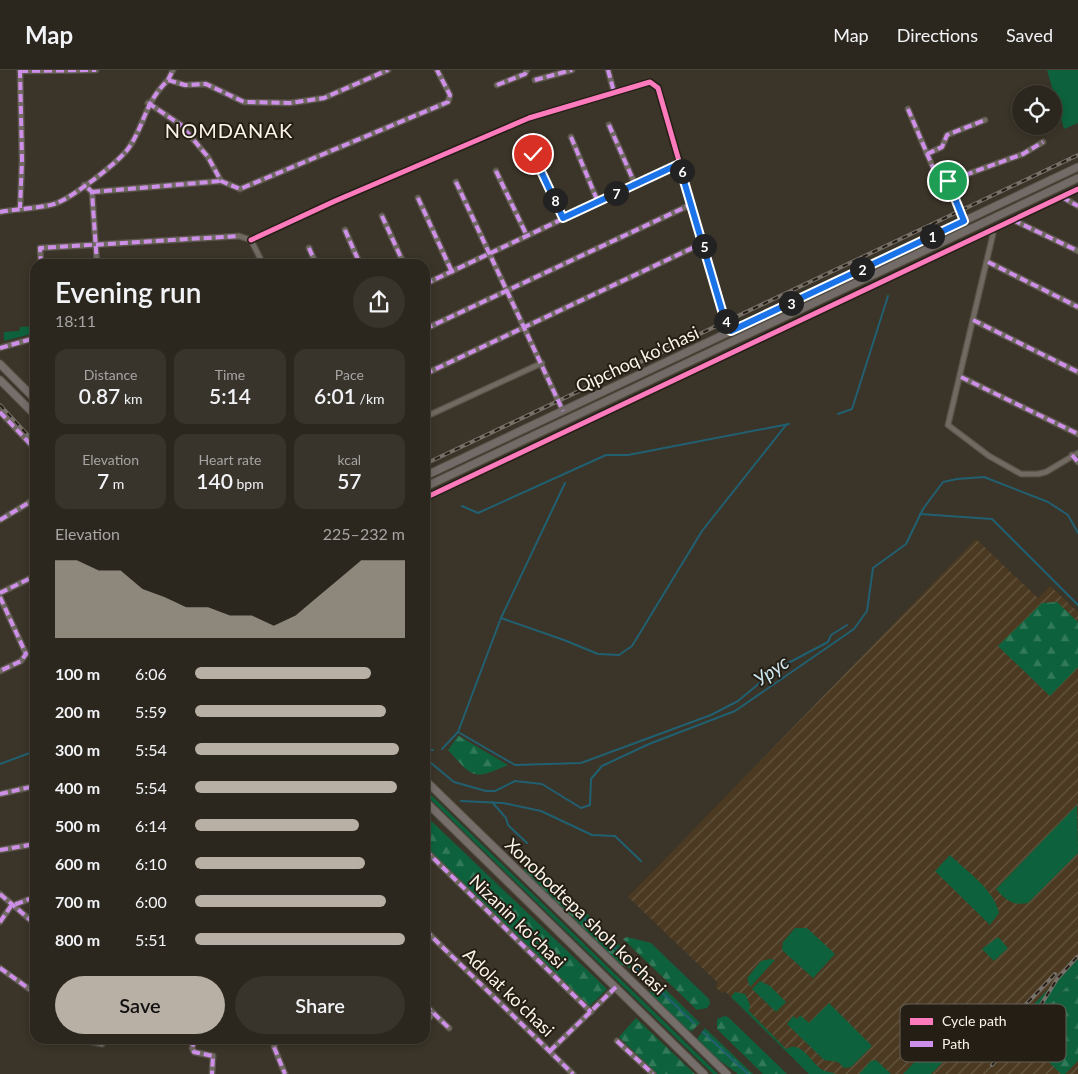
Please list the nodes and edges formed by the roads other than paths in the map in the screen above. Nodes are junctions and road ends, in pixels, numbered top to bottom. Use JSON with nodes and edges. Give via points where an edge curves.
{"nodes":[{"id":1,"x":20,"y":70,"type":"edge"},
{"id":2,"x":96,"y":70,"type":"edge"},
{"id":3,"x":173,"y":70,"type":"edge"},
{"id":4,"x":388,"y":70,"type":"edge"},
{"id":5,"x":437,"y":70,"type":"edge"},
{"id":6,"x":527,"y":70,"type":"edge"},
{"id":7,"x":572,"y":70,"type":"edge"},
{"id":8,"x":608,"y":70,"type":"edge"},
{"id":9,"x":168,"y":80,"type":"junction"},
{"id":10,"x":535,"y":80,"type":"dead end"},
{"id":11,"x":497,"y":85,"type":"dead end"},
{"id":12,"x":614,"y":92,"type":"junction"},
{"id":13,"x":148,"y":103,"type":"junction"},
{"id":14,"x":908,"y":109,"type":"dead end"},
{"id":15,"x":985,"y":120,"type":"dead end"},
{"id":16,"x":609,"y":125,"type":"dead end"},
{"id":17,"x":571,"y":137,"type":"dead end"},
{"id":18,"x":1043,"y":142,"type":"dead end"},
{"id":19,"x":533,"y":154,"type":"dead end"},
{"id":20,"x":927,"y":154,"type":"junction"},
{"id":21,"x":679,"y":164,"type":"junction"},
{"id":22,"x":1078,"y":167,"type":"edge"},
{"id":23,"x":496,"y":171,"type":"dead end"},
{"id":24,"x":1078,"y":178,"type":"edge"},
{"id":25,"x":221,"y":181,"type":"junction"},
{"id":26,"x":948,"y":181,"type":"junction"},
{"id":27,"x":456,"y":182,"type":"dead end"},
{"id":28,"x":635,"y":184,"type":"junction"},
{"id":29,"x":84,"y":185,"type":"junction"},
{"id":30,"x":1078,"y":190,"type":"edge"},
{"id":31,"x":92,"y":192,"type":"junction"},
{"id":32,"x":1062,"y":197,"type":"junction"},
{"id":33,"x":418,"y":198,"type":"dead end"},
{"id":34,"x":598,"y":202,"type":"junction"},
{"id":35,"x":692,"y":204,"type":"junction"},
{"id":36,"x":1078,"y":206,"type":"edge"},
{"id":37,"x":20,"y":208,"type":"junction"},
{"id":38,"x":0,"y":212,"type":"edge"},
{"id":39,"x":382,"y":216,"type":"dead end"},
{"id":40,"x":563,"y":218,"type":"junction"},
{"id":41,"x":1013,"y":220,"type":"junction"},
{"id":42,"x":964,"y":221,"type":"junction"},
{"id":43,"x":345,"y":230,"type":"dead end"},
{"id":44,"x":992,"y":230,"type":"junction"},
{"id":45,"x":526,"y":236,"type":"junction"},
{"id":46,"x":251,"y":240,"type":"junction"},
{"id":47,"x":703,"y":243,"type":"junction"},
{"id":48,"x":97,"y":245,"type":"junction"},
{"id":49,"x":309,"y":248,"type":"dead end"},
{"id":50,"x":1078,"y":251,"type":"edge"},
{"id":51,"x":490,"y":254,"type":"junction"},
{"id":52,"x":41,"y":259,"type":"edge"},
{"id":53,"x":97,"y":259,"type":"edge"},
{"id":54,"x":260,"y":259,"type":"edge"},
{"id":55,"x":314,"y":259,"type":"edge"},
{"id":56,"x":358,"y":259,"type":"edge"},
{"id":57,"x":402,"y":259,"type":"edge"},
{"id":58,"x":988,"y":262,"type":"junction"},
{"id":59,"x":452,"y":272,"type":"junction"},
{"id":60,"x":430,"y":282,"type":"edge"},
{"id":61,"x":507,"y":290,"type":"junction"},
{"id":62,"x":1078,"y":307,"type":"edge"},
{"id":63,"x":973,"y":320,"type":"junction"},
{"id":64,"x":525,"y":326,"type":"junction"},
{"id":65,"x":430,"y":327,"type":"edge"},
{"id":66,"x":731,"y":331,"type":"junction"},
{"id":67,"x":30,"y":339,"type":"edge"},
{"id":68,"x":0,"y":348,"type":"edge"},
{"id":69,"x":542,"y":363,"type":"junction"},
{"id":70,"x":0,"y":364,"type":"edge"},
{"id":71,"x":430,"y":372,"type":"edge"},
{"id":72,"x":1078,"y":372,"type":"edge"},
{"id":73,"x":960,"y":377,"type":"junction"},
{"id":74,"x":0,"y":380,"type":"edge"},
{"id":75,"x":30,"y":394,"type":"edge"},
{"id":76,"x":563,"y":410,"type":"junction"},
{"id":77,"x":30,"y":411,"type":"edge"},
{"id":78,"x":0,"y":412,"type":"edge"},
{"id":79,"x":430,"y":415,"type":"edge"},
{"id":80,"x":1078,"y":434,"type":"edge"},
{"id":81,"x":30,"y":444,"type":"edge"},
{"id":82,"x":1078,"y":452,"type":"edge"},
{"id":83,"x":1072,"y":455,"type":"junction"},
{"id":84,"x":1078,"y":462,"type":"edge"},
{"id":85,"x":430,"y":474,"type":"edge"},
{"id":86,"x":430,"y":485,"type":"edge"},
{"id":87,"x":430,"y":496,"type":"edge"},
{"id":88,"x":30,"y":502,"type":"edge"},
{"id":89,"x":0,"y":520,"type":"edge"},
{"id":90,"x":30,"y":578,"type":"edge"},
{"id":91,"x":0,"y":593,"type":"edge"},
{"id":92,"x":0,"y":597,"type":"edge"},
{"id":93,"x":0,"y":671,"type":"edge"},
{"id":94,"x":430,"y":785,"type":"edge"},
{"id":95,"x":30,"y":787,"type":"edge"},
{"id":96,"x":0,"y":794,"type":"edge"},
{"id":97,"x":430,"y":806,"type":"edge"},
{"id":98,"x":30,"y":845,"type":"edge"},
{"id":99,"x":0,"y":850,"type":"edge"},
{"id":100,"x":430,"y":855,"type":"edge"},
{"id":101,"x":0,"y":894,"type":"edge"},
{"id":102,"x":30,"y":899,"type":"edge"},
{"id":103,"x":11,"y":906,"type":"junction"},
{"id":104,"x":30,"y":920,"type":"edge"},
{"id":105,"x":0,"y":922,"type":"edge"},
{"id":106,"x":430,"y":935,"type":"edge"},
{"id":107,"x":0,"y":968,"type":"edge"},
{"id":108,"x":616,"y":987,"type":"junction"},
{"id":109,"x":30,"y":989,"type":"edge"},
{"id":110,"x":430,"y":1009,"type":"edge"},
{"id":111,"x":433,"y":1012,"type":"junction"},
{"id":112,"x":591,"y":1012,"type":"junction"},
{"id":113,"x":430,"y":1016,"type":"edge"},
{"id":114,"x":449,"y":1028,"type":"dead end"},
{"id":115,"x":618,"y":1041,"type":"dead end"},
{"id":116,"x":193,"y":1044,"type":"edge"},
{"id":117,"x":275,"y":1044,"type":"edge"},
{"id":118,"x":550,"y":1051,"type":"junction"},
{"id":119,"x":570,"y":1073,"type":"edge"},
{"id":120,"x":212,"y":1074,"type":"edge"},
{"id":121,"x":285,"y":1074,"type":"edge"},
{"id":122,"x":653,"y":1074,"type":"edge"},
{"id":123,"x":704,"y":1074,"type":"edge"},
{"id":124,"x":727,"y":1074,"type":"edge"}],
"edges":[{"from":1,"to":2,"type":"street"},
{"from":1,"to":37,"type":"street"},
{"from":3,"to":9,"type":"street"},
{"from":4,"to":9,"type":"street","via":[[324,98],[290,103],[244,102],[206,84],[185,85]]},
{"from":5,"to":25,"type":"street","via":[[450,95],[448,102],[246,188],[234,188]]},
{"from":6,"to":11,"type":"street","via":[[525,74]]},
{"from":7,"to":10,"type":"street"},
{"from":8,"to":12,"type":"street"},
{"from":9,"to":13,"type":"street"},
{"from":12,"to":21,"type":"street","via":[[647,82],[656,85]]},
{"from":12,"to":46,"type":"street","via":[[529,118]]},
{"from":13,"to":25,"type":"street","via":[[181,125],[208,157]]},
{"from":13,"to":29,"type":"street","via":[[131,145],[124,154]]},
{"from":14,"to":20,"type":"street"},
{"from":15,"to":20,"type":"street","via":[[947,135],[942,147]]},
{"from":16,"to":28,"type":"street"},
{"from":17,"to":34,"type":"street"},
{"from":18,"to":26,"type":"street","via":[[1023,154]]},
{"from":19,"to":40,"type":"street"},
{"from":20,"to":26,"type":"street","via":[[940,184]]},
{"from":21,"to":28,"type":"street"},
{"from":21,"to":35,"type":"street"},
{"from":22,"to":42,"type":"main road","name":"Qipchoq ko'chasi"},
{"from":23,"to":45,"type":"street"},
{"from":24,"to":86,"type":"main road","name":"Qipchoq ko'chasi"},
{"from":25,"to":31,"type":"street"},
{"from":26,"to":42,"type":"street"},
{"from":27,"to":51,"type":"street"},
{"from":28,"to":34,"type":"street"},
{"from":29,"to":31,"type":"street"},
{"from":29,"to":37,"type":"street","via":[[56,203]]},
{"from":30,"to":32,"type":"street"},
{"from":31,"to":48,"type":"street"},
{"from":32,"to":36,"type":"street"},
{"from":32,"to":41,"type":"street"},
{"from":33,"to":59,"type":"street"},
{"from":34,"to":40,"type":"street"},
{"from":35,"to":47,"type":"street"},
{"from":35,"to":61,"type":"street"},
{"from":37,"to":38,"type":"street"},
{"from":39,"to":57,"type":"street"},
{"from":40,"to":45,"type":"street"},
{"from":41,"to":44,"type":"street"},
{"from":41,"to":50,"type":"street"},
{"from":42,"to":66,"type":"main road","name":"Qipchoq ko'chasi"},
{"from":43,"to":56,"type":"street"},
{"from":44,"to":58,"type":"street"},
{"from":44,"to":87,"type":"street"},
{"from":45,"to":51,"type":"street"},
{"from":46,"to":48,"type":"street","via":[[239,236]]},
{"from":46,"to":54,"type":"street"},
{"from":47,"to":64,"type":"street"},
{"from":47,"to":66,"type":"street"},
{"from":48,"to":52,"type":"street","via":[[40,248]]},
{"from":48,"to":53,"type":"street"},
{"from":49,"to":55,"type":"street"},
{"from":51,"to":59,"type":"street"},
{"from":51,"to":61,"type":"street"},
{"from":58,"to":62,"type":"street"},
{"from":58,"to":63,"type":"street"},
{"from":59,"to":60,"type":"street"},
{"from":61,"to":64,"type":"street"},
{"from":61,"to":65,"type":"street"},
{"from":63,"to":72,"type":"street"},
{"from":63,"to":73,"type":"street"},
{"from":64,"to":69,"type":"street"},
{"from":64,"to":71,"type":"street"},
{"from":66,"to":76,"type":"main road","name":"Qipchoq ko'chasi"},
{"from":67,"to":68,"type":"street"},
{"from":69,"to":76,"type":"street"},
{"from":69,"to":79,"type":"street"},
{"from":70,"to":75,"type":"highway"},
{"from":73,"to":80,"type":"street"},
{"from":73,"to":83,"type":"street","via":[[948,423],[953,431],[1021,474],[1046,472]]},
{"from":74,"to":77,"type":"highway"},
{"from":76,"to":85,"type":"main road","name":"Qipchoq ko'chasi"},
{"from":78,"to":81,"type":"street"},
{"from":82,"to":83,"type":"street"},
{"from":83,"to":84,"type":"street"},
{"from":88,"to":89,"type":"street"},
{"from":90,"to":91,"type":"street"},
{"from":92,"to":93,"type":"street","via":[[26,654],[23,660]]},
{"from":94,"to":124,"type":"highway","name":"Xonobodtepa shoh ko'chasi"},
{"from":95,"to":96,"type":"street"},
{"from":97,"to":108,"type":"highway","name":"Xonobodtepa shoh ko'chasi"},
{"from":98,"to":99,"type":"street"},
{"from":100,"to":112,"type":"street","name":"Nizanin ko'chasi"},
{"from":101,"to":103,"type":"street"},
{"from":102,"to":103,"type":"street"},
{"from":103,"to":104,"type":"street"},
{"from":103,"to":105,"type":"street"},
{"from":106,"to":118,"type":"street","name":"Adolat ko'chasi"},
{"from":107,"to":109,"type":"street"},
{"from":108,"to":112,"type":"street"},
{"from":108,"to":123,"type":"highway","name":"Xonobodtepa shoh ko'chasi"},
{"from":110,"to":111,"type":"street"},
{"from":111,"to":113,"type":"street"},
{"from":111,"to":114,"type":"street"},
{"from":112,"to":118,"type":"street"},
{"from":115,"to":122,"type":"street"},
{"from":116,"to":120,"type":"street","via":[[194,1052],[213,1056]]},
{"from":117,"to":121,"type":"street"},
{"from":118,"to":119,"type":"street","name":"Adolat ko'chasi"}]}
